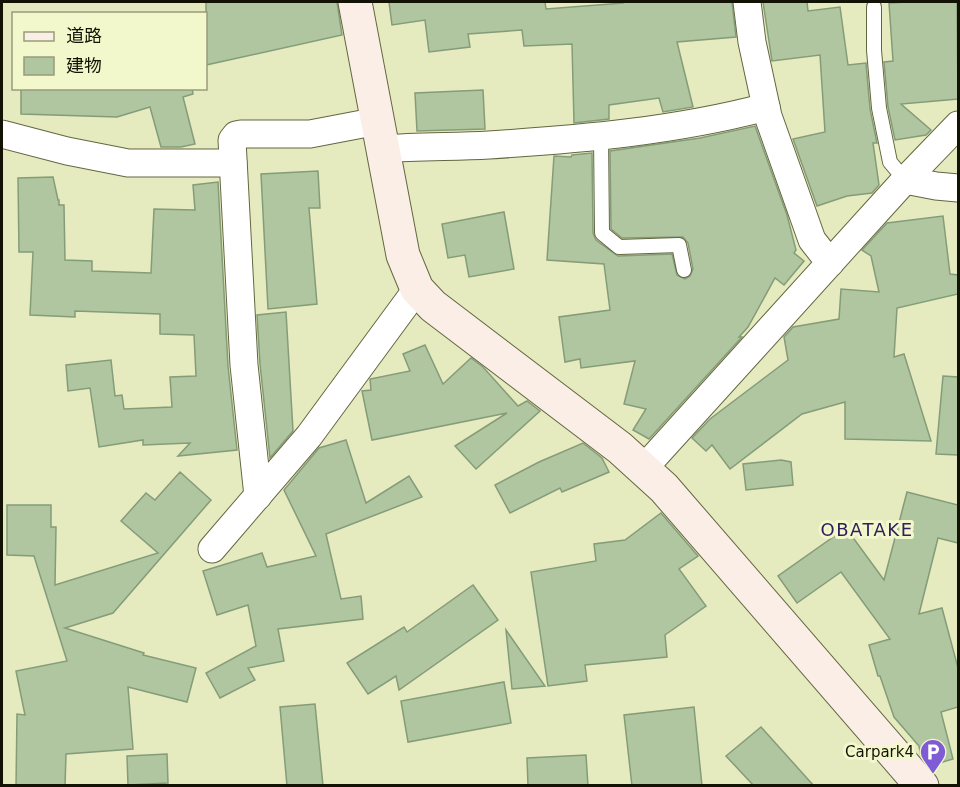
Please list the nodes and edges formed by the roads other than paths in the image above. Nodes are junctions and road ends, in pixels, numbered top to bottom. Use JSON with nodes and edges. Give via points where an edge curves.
{"nodes":[{"id":1,"x":355,"y":2,"type":"edge"},
{"id":2,"x":747,"y":2,"type":"edge"},
{"id":3,"x":874,"y":7,"type":"dead end"},
{"id":4,"x":766,"y":107,"type":"junction"},
{"id":5,"x":958,"y":125,"type":"edge"},
{"id":6,"x":2,"y":134,"type":"edge"},
{"id":7,"x":381,"y":135,"type":"junction"},
{"id":8,"x":601,"y":135,"type":"junction"},
{"id":9,"x":233,"y":163,"type":"junction"},
{"id":10,"x":905,"y":180,"type":"junction"},
{"id":11,"x":958,"y":188,"type":"edge"},
{"id":12,"x":830,"y":263,"type":"junction"},
{"id":13,"x":684,"y":270,"type":"dead end"},
{"id":14,"x":417,"y":289,"type":"junction"},
{"id":15,"x":644,"y":468,"type":"junction"},
{"id":16,"x":258,"y":496,"type":"junction"},
{"id":17,"x":212,"y":549,"type":"dead end"},
{"id":18,"x":913,"y":782,"type":"edge"}],
"edges":[{"from":1,"to":7,"type":"street"},
{"from":2,"to":4,"type":"street"},
{"from":3,"to":10,"type":"lane","via":[[879,108],[890,162]]},
{"from":4,"to":8,"type":"street","via":[[700,123]]},
{"from":4,"to":12,"type":"street","via":[[812,240]]},
{"from":5,"to":10,"type":"street"},
{"from":6,"to":9,"type":"street","via":[[128,163]]},
{"from":7,"to":8,"type":"street","via":[[489,145]]},
{"from":7,"to":9,"type":"street","via":[[241,134],[232,140]]},
{"from":7,"to":14,"type":"street","via":[[403,255]]},
{"from":8,"to":13,"type":"lane","via":[[602,233],[619,247],[679,245]]},
{"from":9,"to":16,"type":"street","via":[[244,365]]},
{"from":10,"to":11,"type":"street"},
{"from":10,"to":12,"type":"street"},
{"from":12,"to":15,"type":"street"},
{"from":14,"to":15,"type":"street"},
{"from":14,"to":16,"type":"street","via":[[309,436]]},
{"from":15,"to":18,"type":"street","via":[[717,547]]},
{"from":16,"to":17,"type":"street"}]}
